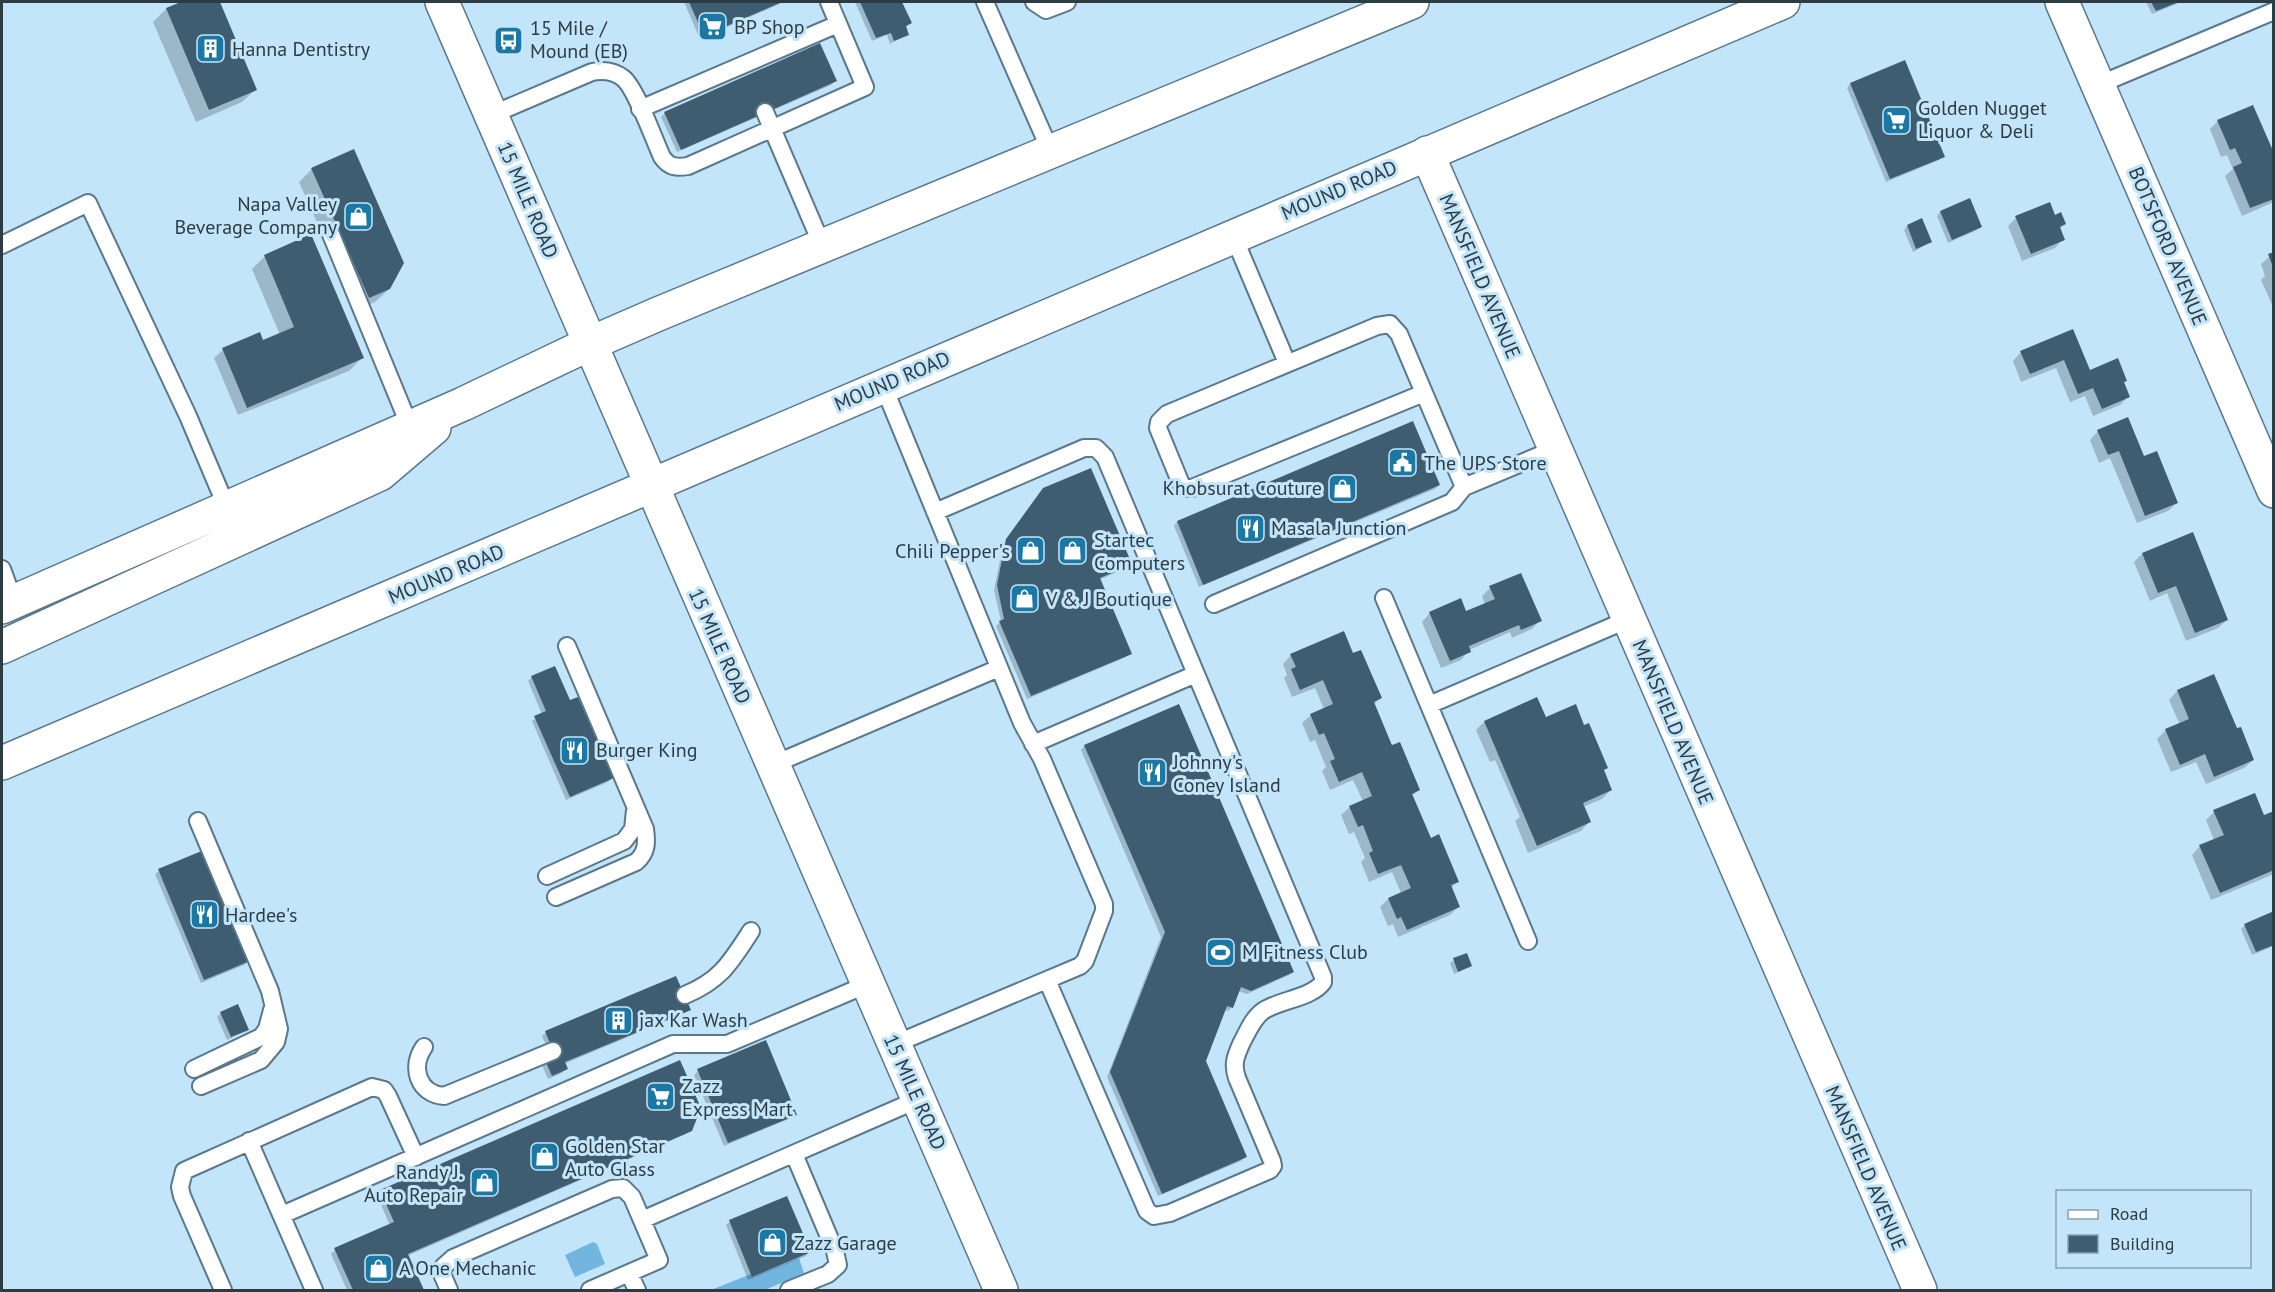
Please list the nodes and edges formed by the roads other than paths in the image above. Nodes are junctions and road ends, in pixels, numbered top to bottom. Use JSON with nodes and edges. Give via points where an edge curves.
{"nodes":[{"id":1,"x":442,"y":2,"type":"edge"},
{"id":2,"x":829,"y":2,"type":"edge"},
{"id":3,"x":987,"y":2,"type":"edge"},
{"id":4,"x":1034,"y":2,"type":"edge"},
{"id":5,"x":1067,"y":2,"type":"edge"},
{"id":6,"x":1412,"y":2,"type":"edge"},
{"id":7,"x":2062,"y":2,"type":"edge"},
{"id":8,"x":1771,"y":4,"type":"edge"},
{"id":9,"x":2274,"y":11,"type":"edge"},
{"id":10,"x":838,"y":24,"type":"junction"},
{"id":11,"x":2098,"y":85,"type":"junction"},
{"id":12,"x":640,"y":109,"type":"junction"},
{"id":13,"x":765,"y":112,"type":"dead end"},
{"id":14,"x":491,"y":116,"type":"junction"},
{"id":15,"x":773,"y":128,"type":"junction"},
{"id":16,"x":1050,"y":150,"type":"junction"},
{"id":17,"x":1427,"y":153,"type":"junction"},
{"id":18,"x":330,"y":232,"type":"dead end"},
{"id":19,"x":1233,"y":236,"type":"junction"},
{"id":20,"x":2,"y":245,"type":"edge"},
{"id":21,"x":822,"y":246,"type":"junction"},
{"id":22,"x":589,"y":344,"type":"junction"},
{"id":23,"x":1287,"y":363,"type":"junction"},
{"id":24,"x":883,"y":385,"type":"junction"},
{"id":25,"x":1424,"y":393,"type":"junction"},
{"id":26,"x":463,"y":404,"type":"junction"},
{"id":27,"x":410,"y":427,"type":"junction"},
{"id":28,"x":1555,"y":449,"type":"junction"},
{"id":29,"x":650,"y":486,"type":"junction"},
{"id":30,"x":1464,"y":487,"type":"junction"},
{"id":31,"x":2274,"y":491,"type":"edge"},
{"id":32,"x":227,"y":508,"type":"junction"},
{"id":33,"x":935,"y":512,"type":"junction"},
{"id":34,"x":2,"y":569,"type":"edge"},
{"id":35,"x":1384,"y":598,"type":"dead end"},
{"id":36,"x":8,"y":604,"type":"edge"},
{"id":37,"x":1214,"y":604,"type":"dead end"},
{"id":38,"x":1629,"y":620,"type":"junction"},
{"id":39,"x":567,"y":646,"type":"dead end"},
{"id":40,"x":2,"y":647,"type":"edge"},
{"id":41,"x":999,"y":668,"type":"junction"},
{"id":42,"x":1196,"y":674,"type":"junction"},
{"id":43,"x":1429,"y":705,"type":"junction"},
{"id":44,"x":1033,"y":744,"type":"junction"},
{"id":45,"x":2,"y":763,"type":"edge"},
{"id":46,"x":772,"y":765,"type":"junction"},
{"id":47,"x":634,"y":805,"type":"junction"},
{"id":48,"x":198,"y":821,"type":"dead end"},
{"id":49,"x":547,"y":876,"type":"dead end"},
{"id":50,"x":556,"y":897,"type":"dead end"},
{"id":51,"x":751,"y":931,"type":"dead end"},
{"id":52,"x":1528,"y":941,"type":"dead end"},
{"id":53,"x":1047,"y":980,"type":"junction"},
{"id":54,"x":868,"y":984,"type":"junction"},
{"id":55,"x":270,"y":991,"type":"junction"},
{"id":56,"x":685,"y":995,"type":"dead end"},
{"id":57,"x":895,"y":1044,"type":"junction"},
{"id":58,"x":424,"y":1047,"type":"dead end"},
{"id":59,"x":553,"y":1050,"type":"dead end"},
{"id":60,"x":194,"y":1069,"type":"dead end"},
{"id":61,"x":201,"y":1086,"type":"dead end"},
{"id":62,"x":919,"y":1099,"type":"junction"},
{"id":63,"x":249,"y":1141,"type":"junction"},
{"id":64,"x":794,"y":1154,"type":"junction"},
{"id":65,"x":416,"y":1157,"type":"junction"},
{"id":66,"x":282,"y":1215,"type":"junction"},
{"id":67,"x":642,"y":1220,"type":"junction"},
{"id":68,"x":629,"y":1273,"type":"junction"},
{"id":69,"x":223,"y":1290,"type":"edge"},
{"id":70,"x":314,"y":1290,"type":"edge"},
{"id":71,"x":449,"y":1290,"type":"edge"},
{"id":72,"x":590,"y":1290,"type":"edge"},
{"id":73,"x":636,"y":1290,"type":"edge"},
{"id":74,"x":789,"y":1290,"type":"edge"},
{"id":75,"x":1000,"y":1290,"type":"edge"},
{"id":76,"x":1920,"y":1290,"type":"edge"}],
"edges":[{"from":1,"to":14,"type":"main road","name":"15 MILE ROAD"},
{"from":2,"to":10,"type":"lane"},
{"from":3,"to":16,"type":"lane"},
{"from":4,"to":5,"type":"lane","via":[[1046,10]]},
{"from":6,"to":16,"type":"main road"},
{"from":7,"to":11,"type":"main road","name":"BOTSFORD AVENUE"},
{"from":8,"to":17,"type":"main road","name":"MOUND ROAD"},
{"from":9,"to":11,"type":"lane"},
{"from":10,"to":12,"type":"lane","via":[[746,70]]},
{"from":10,"to":15,"type":"lane","via":[[865,87]]},
{"from":11,"to":31,"type":"main road","name":"BOTSFORD AVENUE"},
{"from":12,"to":14,"type":"lane","via":[[624,78],[602,70]]},
{"from":12,"to":15,"type":"lane","via":[[662,158],[674,167],[688,166]]},
{"from":13,"to":15,"type":"lane"},
{"from":14,"to":22,"type":"main road","name":"15 MILE ROAD"},
{"from":15,"to":21,"type":"lane"},
{"from":16,"to":21,"type":"main road"},
{"from":17,"to":19,"type":"main road","name":"MOUND ROAD"},
{"from":17,"to":28,"type":"main road","name":"MANSFIELD AVENUE"},
{"from":18,"to":27,"type":"lane"},
{"from":19,"to":23,"type":"lane"},
{"from":19,"to":24,"type":"main road","name":"MOUND ROAD"},
{"from":20,"to":32,"type":"lane","via":[[88,203]]},
{"from":21,"to":22,"type":"main road"},
{"from":22,"to":26,"type":"main road"},
{"from":22,"to":29,"type":"main road","name":"15 MILE ROAD"},
{"from":23,"to":25,"type":"lane","via":[[1390,324],[1399,334]]},
{"from":23,"to":25,"type":"lane","via":[[1162,417],[1159,434],[1181,484],[1186,488],[1198,487]]},
{"from":24,"to":29,"type":"main road","name":"MOUND ROAD"},
{"from":24,"to":33,"type":"lane"},
{"from":25,"to":30,"type":"lane"},
{"from":26,"to":27,"type":"main road"},
{"from":26,"to":40,"type":"main road","via":[[380,474]]},
{"from":27,"to":32,"type":"main road"},
{"from":28,"to":30,"type":"lane"},
{"from":28,"to":38,"type":"main road","name":"MANSFIELD AVENUE"},
{"from":29,"to":45,"type":"main road","name":"MOUND ROAD"},
{"from":29,"to":46,"type":"main road","name":"15 MILE ROAD"},
{"from":30,"to":37,"type":"lane","via":[[1452,502]]},
{"from":32,"to":36,"type":"main road"},
{"from":33,"to":41,"type":"lane"},
{"from":33,"to":42,"type":"lane","via":[[1084,448],[1101,451]]},
{"from":34,"to":36,"type":"lane"},
{"from":35,"to":43,"type":"lane"},
{"from":38,"to":43,"type":"lane"},
{"from":38,"to":76,"type":"main road","name":"MANSFIELD AVENUE"},
{"from":39,"to":47,"type":"lane"},
{"from":41,"to":44,"type":"lane"},
{"from":41,"to":46,"type":"lane"},
{"from":42,"to":44,"type":"lane"},
{"from":42,"to":53,"type":"lane","via":[[1323,977],[1316,989],[1264,1010],[1250,1026],[1235,1059],[1237,1078],[1273,1166],[1170,1214],[1154,1216],[1147,1211]]},
{"from":43,"to":52,"type":"lane"},
{"from":44,"to":53,"type":"lane","via":[[1104,904],[1085,961]]},
{"from":46,"to":54,"type":"main road","name":"15 MILE ROAD"},
{"from":47,"to":49,"type":"lane","via":[[631,834],[624,841]]},
{"from":47,"to":50,"type":"lane","via":[[647,841],[640,859]]},
{"from":48,"to":55,"type":"lane"},
{"from":51,"to":56,"type":"lane","via":[[726,968]]},
{"from":53,"to":57,"type":"lane"},
{"from":54,"to":57,"type":"main road","name":"15 MILE ROAD"},
{"from":54,"to":65,"type":"lane","via":[[727,1044],[673,1044]]},
{"from":55,"to":60,"type":"lane","via":[[272,1010],[261,1036]]},
{"from":55,"to":61,"type":"lane","via":[[279,1029],[276,1042],[261,1060]]},
{"from":57,"to":62,"type":"main road","name":"15 MILE ROAD"},
{"from":58,"to":59,"type":"lane","via":[[417,1061],[419,1080],[430,1092],[444,1096]]},
{"from":62,"to":64,"type":"lane"},
{"from":62,"to":75,"type":"main road","name":"15 MILE ROAD"},
{"from":63,"to":65,"type":"lane","via":[[372,1087],[384,1090],[388,1096]]},
{"from":63,"to":66,"type":"lane"},
{"from":63,"to":69,"type":"lane","via":[[191,1167],[181,1179],[182,1196]]},
{"from":64,"to":67,"type":"lane"},
{"from":64,"to":74,"type":"lane","via":[[838,1265],[828,1274]]},
{"from":65,"to":66,"type":"lane"},
{"from":66,"to":70,"type":"lane"},
{"from":67,"to":68,"type":"lane","via":[[659,1260]]},
{"from":67,"to":71,"type":"lane","via":[[628,1192],[623,1188],[612,1189],[447,1262],[442,1274]]},
{"from":68,"to":72,"type":"lane"},
{"from":68,"to":73,"type":"lane"}]}
